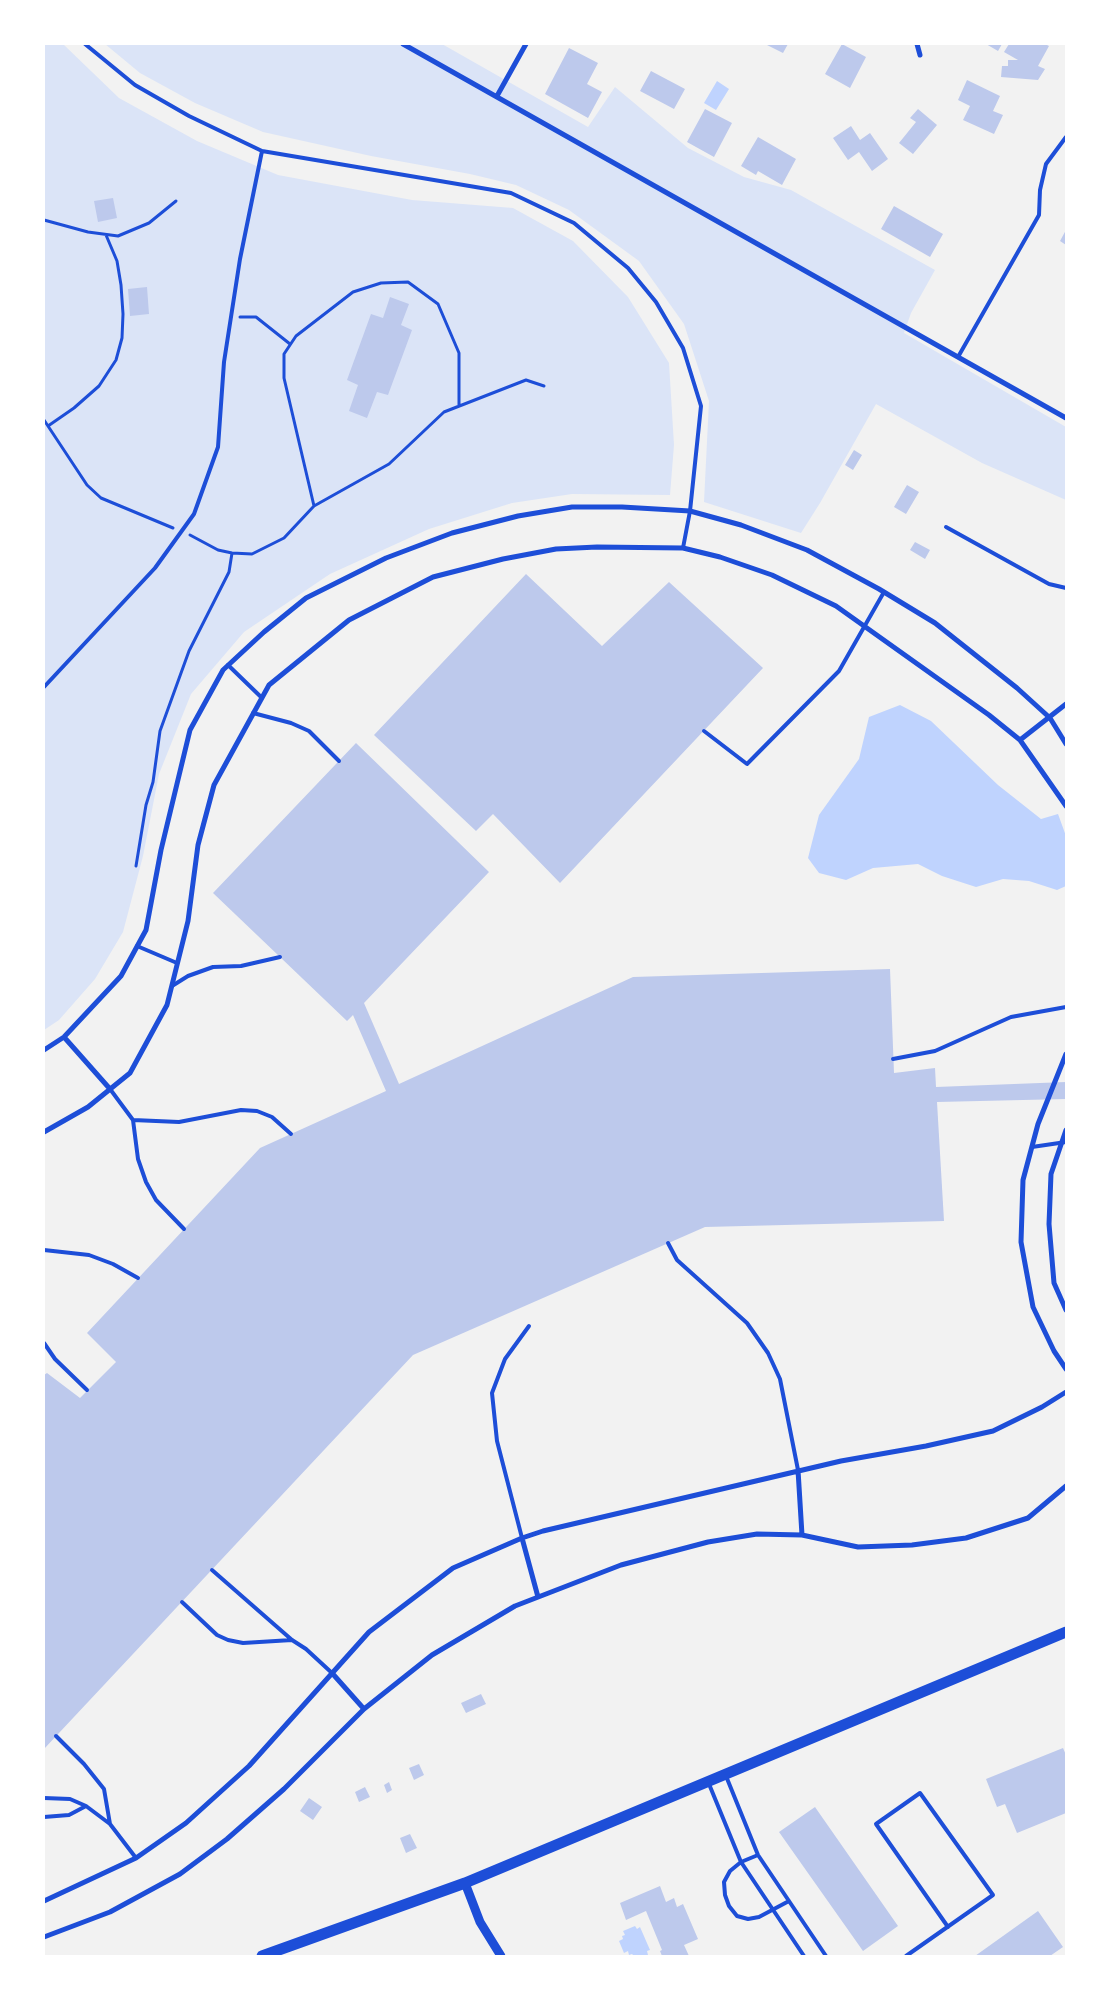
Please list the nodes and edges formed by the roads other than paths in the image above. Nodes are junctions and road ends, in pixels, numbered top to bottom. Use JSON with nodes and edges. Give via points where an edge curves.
{"nodes":[{"id":1,"x":85,"y":44,"type":"edge"},
{"id":2,"x":403,"y":44,"type":"edge"},
{"id":3,"x":526,"y":44,"type":"edge"},
{"id":4,"x":916,"y":44,"type":"edge"},
{"id":5,"x":920,"y":56,"type":"dead end"},
{"id":6,"x":497,"y":96,"type":"junction"},
{"id":7,"x":1066,"y":137,"type":"edge"},
{"id":8,"x":262,"y":151,"type":"junction"},
{"id":9,"x":958,"y":357,"type":"junction"},
{"id":10,"x":1066,"y":418,"type":"edge"},
{"id":11,"x":690,"y":511,"type":"junction"},
{"id":12,"x":946,"y":527,"type":"dead end"},
{"id":13,"x":683,"y":548,"type":"junction"},
{"id":14,"x":1066,"y":588,"type":"edge"},
{"id":15,"x":884,"y":592,"type":"junction"},
{"id":16,"x":865,"y":627,"type":"junction"},
{"id":17,"x":228,"y":666,"type":"junction"},
{"id":18,"x":44,"y":687,"type":"edge"},
{"id":19,"x":261,"y":697,"type":"junction"},
{"id":20,"x":1066,"y":704,"type":"edge"},
{"id":21,"x":252,"y":712,"type":"junction"},
{"id":22,"x":1050,"y":718,"type":"junction"},
{"id":23,"x":704,"y":732,"type":"dead end"},
{"id":24,"x":1020,"y":740,"type":"junction"},
{"id":25,"x":1066,"y":744,"type":"edge"},
{"id":26,"x":339,"y":761,"type":"dead end"},
{"id":27,"x":1066,"y":806,"type":"edge"},
{"id":28,"x":138,"y":946,"type":"junction"},
{"id":29,"x":280,"y":957,"type":"dead end"},
{"id":30,"x":178,"y":963,"type":"junction"},
{"id":31,"x":172,"y":986,"type":"junction"},
{"id":32,"x":1066,"y":1007,"type":"edge"},
{"id":33,"x":64,"y":1037,"type":"junction"},
{"id":34,"x":44,"y":1050,"type":"edge"},
{"id":35,"x":1066,"y":1054,"type":"edge"},
{"id":36,"x":894,"y":1059,"type":"dead end"},
{"id":37,"x":110,"y":1090,"type":"junction"},
{"id":38,"x":133,"y":1120,"type":"junction"},
{"id":39,"x":1066,"y":1130,"type":"edge"},
{"id":40,"x":44,"y":1132,"type":"edge"},
{"id":41,"x":291,"y":1134,"type":"dead end"},
{"id":42,"x":1064,"y":1142,"type":"edge"},
{"id":43,"x":1032,"y":1147,"type":"junction"},
{"id":44,"x":184,"y":1229,"type":"dead end"},
{"id":45,"x":668,"y":1243,"type":"dead end"},
{"id":46,"x":44,"y":1250,"type":"edge"},
{"id":47,"x":138,"y":1278,"type":"dead end"},
{"id":48,"x":1066,"y":1310,"type":"edge"},
{"id":49,"x":529,"y":1326,"type":"dead end"},
{"id":50,"x":44,"y":1343,"type":"edge"},
{"id":51,"x":1066,"y":1369,"type":"edge"},
{"id":52,"x":88,"y":1390,"type":"dead end"},
{"id":53,"x":1066,"y":1392,"type":"edge"},
{"id":54,"x":798,"y":1470,"type":"junction"},
{"id":55,"x":1066,"y":1486,"type":"edge"},
{"id":56,"x":802,"y":1535,"type":"junction"},
{"id":57,"x":522,"y":1538,"type":"junction"},
{"id":58,"x":212,"y":1570,"type":"dead end"},
{"id":59,"x":538,"y":1597,"type":"junction"},
{"id":60,"x":182,"y":1602,"type":"dead end"},
{"id":61,"x":1066,"y":1632,"type":"edge"},
{"id":62,"x":292,"y":1640,"type":"junction"},
{"id":63,"x":332,"y":1673,"type":"junction"},
{"id":64,"x":364,"y":1709,"type":"junction"},
{"id":65,"x":56,"y":1736,"type":"dead end"},
{"id":66,"x":725,"y":1775,"type":"junction"},
{"id":67,"x":708,"y":1782,"type":"junction"},
{"id":68,"x":44,"y":1798,"type":"edge"},
{"id":69,"x":86,"y":1806,"type":"junction"},
{"id":70,"x":44,"y":1817,"type":"edge"},
{"id":71,"x":110,"y":1824,"type":"junction"},
{"id":72,"x":758,"y":1855,"type":"junction"},
{"id":73,"x":136,"y":1858,"type":"junction"},
{"id":74,"x":741,"y":1862,"type":"junction"},
{"id":75,"x":465,"y":1883,"type":"junction"},
{"id":76,"x":44,"y":1901,"type":"edge"},
{"id":77,"x":789,"y":1901,"type":"junction"},
{"id":78,"x":774,"y":1911,"type":"junction"},
{"id":79,"x":948,"y":1927,"type":"junction"},
{"id":80,"x":44,"y":1937,"type":"edge"},
{"id":81,"x":262,"y":1956,"type":"edge"},
{"id":82,"x":501,"y":1956,"type":"edge"},
{"id":83,"x":804,"y":1956,"type":"edge"},
{"id":84,"x":826,"y":1956,"type":"edge"},
{"id":85,"x":906,"y":1956,"type":"edge"}],
"edges":[{"from":1,"to":8,"type":"lane","via":[[135,85],[188,116]]},
{"from":2,"to":6,"type":"street"},
{"from":3,"to":6,"type":"street"},
{"from":4,"to":5,"type":"street"},
{"from":6,"to":9,"type":"street"},
{"from":7,"to":9,"type":"lane","via":[[1046,164],[1039,215]]},
{"from":8,"to":11,"type":"lane","via":[[511,193],[574,222],[628,268],[656,302],[683,348],[700,406]]},
{"from":8,"to":18,"type":"lane","via":[[240,259],[224,362],[218,447],[194,514],[155,568]]},
{"from":9,"to":10,"type":"street"},
{"from":11,"to":13,"type":"lane"},
{"from":11,"to":15,"type":"street","via":[[741,525],[807,550]]},
{"from":11,"to":17,"type":"street","via":[[572,507],[518,516],[452,533],[386,558],[306,598]]},
{"from":12,"to":14,"type":"lane","via":[[1049,584]]},
{"from":13,"to":16,"type":"street","via":[[772,575],[836,606]]},
{"from":13,"to":19,"type":"street","via":[[556,549],[433,577],[349,620],[269,685]]},
{"from":15,"to":16,"type":"lane"},
{"from":15,"to":22,"type":"street","via":[[935,624]]},
{"from":16,"to":23,"type":"lane","via":[[839,672],[747,764]]},
{"from":16,"to":24,"type":"street"},
{"from":17,"to":19,"type":"lane"},
{"from":17,"to":28,"type":"street","via":[[190,730],[161,850],[146,930]]},
{"from":19,"to":21,"type":"street"},
{"from":20,"to":22,"type":"street"},
{"from":21,"to":26,"type":"lane","via":[[309,731]]},
{"from":21,"to":30,"type":"street","via":[[214,785],[198,845],[188,920]]},
{"from":22,"to":24,"type":"street"},
{"from":22,"to":25,"type":"street"},
{"from":24,"to":27,"type":"street"},
{"from":28,"to":30,"type":"lane"},
{"from":28,"to":33,"type":"street","via":[[122,976]]},
{"from":29,"to":31,"type":"lane","via":[[241,966],[214,967],[188,976]]},
{"from":30,"to":31,"type":"street"},
{"from":31,"to":37,"type":"street","via":[[167,1005],[130,1074]]},
{"from":32,"to":36,"type":"lane","via":[[1011,1017],[935,1051]]},
{"from":33,"to":34,"type":"street"},
{"from":33,"to":37,"type":"street"},
{"from":35,"to":43,"type":"street"},
{"from":37,"to":38,"type":"lane"},
{"from":37,"to":40,"type":"street","via":[[88,1108]]},
{"from":38,"to":41,"type":"lane","via":[[179,1122],[241,1110],[257,1111],[272,1117]]},
{"from":38,"to":44,"type":"lane","via":[[138,1159],[146,1182],[156,1200]]},
{"from":39,"to":42,"type":"street"},
{"from":42,"to":43,"type":"lane"},
{"from":42,"to":48,"type":"street","via":[[1051,1174],[1049,1224],[1054,1283]]},
{"from":43,"to":51,"type":"street","via":[[1023,1180],[1021,1242],[1033,1307]]},
{"from":45,"to":54,"type":"lane","via":[[677,1260],[747,1322],[768,1353],[780,1379]]},
{"from":46,"to":47,"type":"lane","via":[[89,1255]]},
{"from":49,"to":57,"type":"lane","via":[[505,1359],[492,1393],[497,1441]]},
{"from":50,"to":52,"type":"lane","via":[[54,1358]]},
{"from":53,"to":54,"type":"street","via":[[993,1431]]},
{"from":54,"to":56,"type":"street"},
{"from":54,"to":57,"type":"street"},
{"from":55,"to":56,"type":"street","via":[[1028,1518],[966,1538],[858,1547]]},
{"from":56,"to":59,"type":"street","via":[[757,1534],[708,1542],[621,1565]]},
{"from":57,"to":59,"type":"street"},
{"from":57,"to":63,"type":"street","via":[[453,1568],[369,1632]]},
{"from":58,"to":62,"type":"lane"},
{"from":59,"to":64,"type":"street","via":[[515,1606],[432,1655]]},
{"from":60,"to":62,"type":"lane","via":[[217,1635],[228,1640],[244,1643]]},
{"from":61,"to":66,"type":"main road"},
{"from":62,"to":63,"type":"lane"},
{"from":63,"to":64,"type":"street"},
{"from":63,"to":73,"type":"street","via":[[242,1772],[186,1823]]},
{"from":64,"to":80,"type":"street","via":[[284,1789],[227,1839],[180,1874],[110,1912]]},
{"from":65,"to":71,"type":"lane","via":[[104,1789]]},
{"from":66,"to":67,"type":"main road"},
{"from":66,"to":72,"type":"lane"},
{"from":67,"to":74,"type":"lane"},
{"from":67,"to":75,"type":"main road"},
{"from":68,"to":69,"type":"lane","via":[[70,1799]]},
{"from":69,"to":70,"type":"lane","via":[[69,1815]]},
{"from":69,"to":71,"type":"lane"},
{"from":71,"to":73,"type":"lane"},
{"from":72,"to":74,"type":"lane"},
{"from":72,"to":77,"type":"lane"},
{"from":73,"to":76,"type":"street"},
{"from":74,"to":78,"type":"lane"},
{"from":74,"to":78,"type":"lane","via":[[730,1871],[724,1882],[729,1906],[736,1916],[748,1919]]},
{"from":75,"to":81,"type":"main road"},
{"from":75,"to":82,"type":"street","via":[[480,1922]]},
{"from":77,"to":78,"type":"lane"},
{"from":77,"to":84,"type":"lane"},
{"from":78,"to":83,"type":"lane"},
{"from":79,"to":79,"type":"lane","via":[[993,1895],[920,1793],[876,1824]]},
{"from":79,"to":85,"type":"lane"}]}
